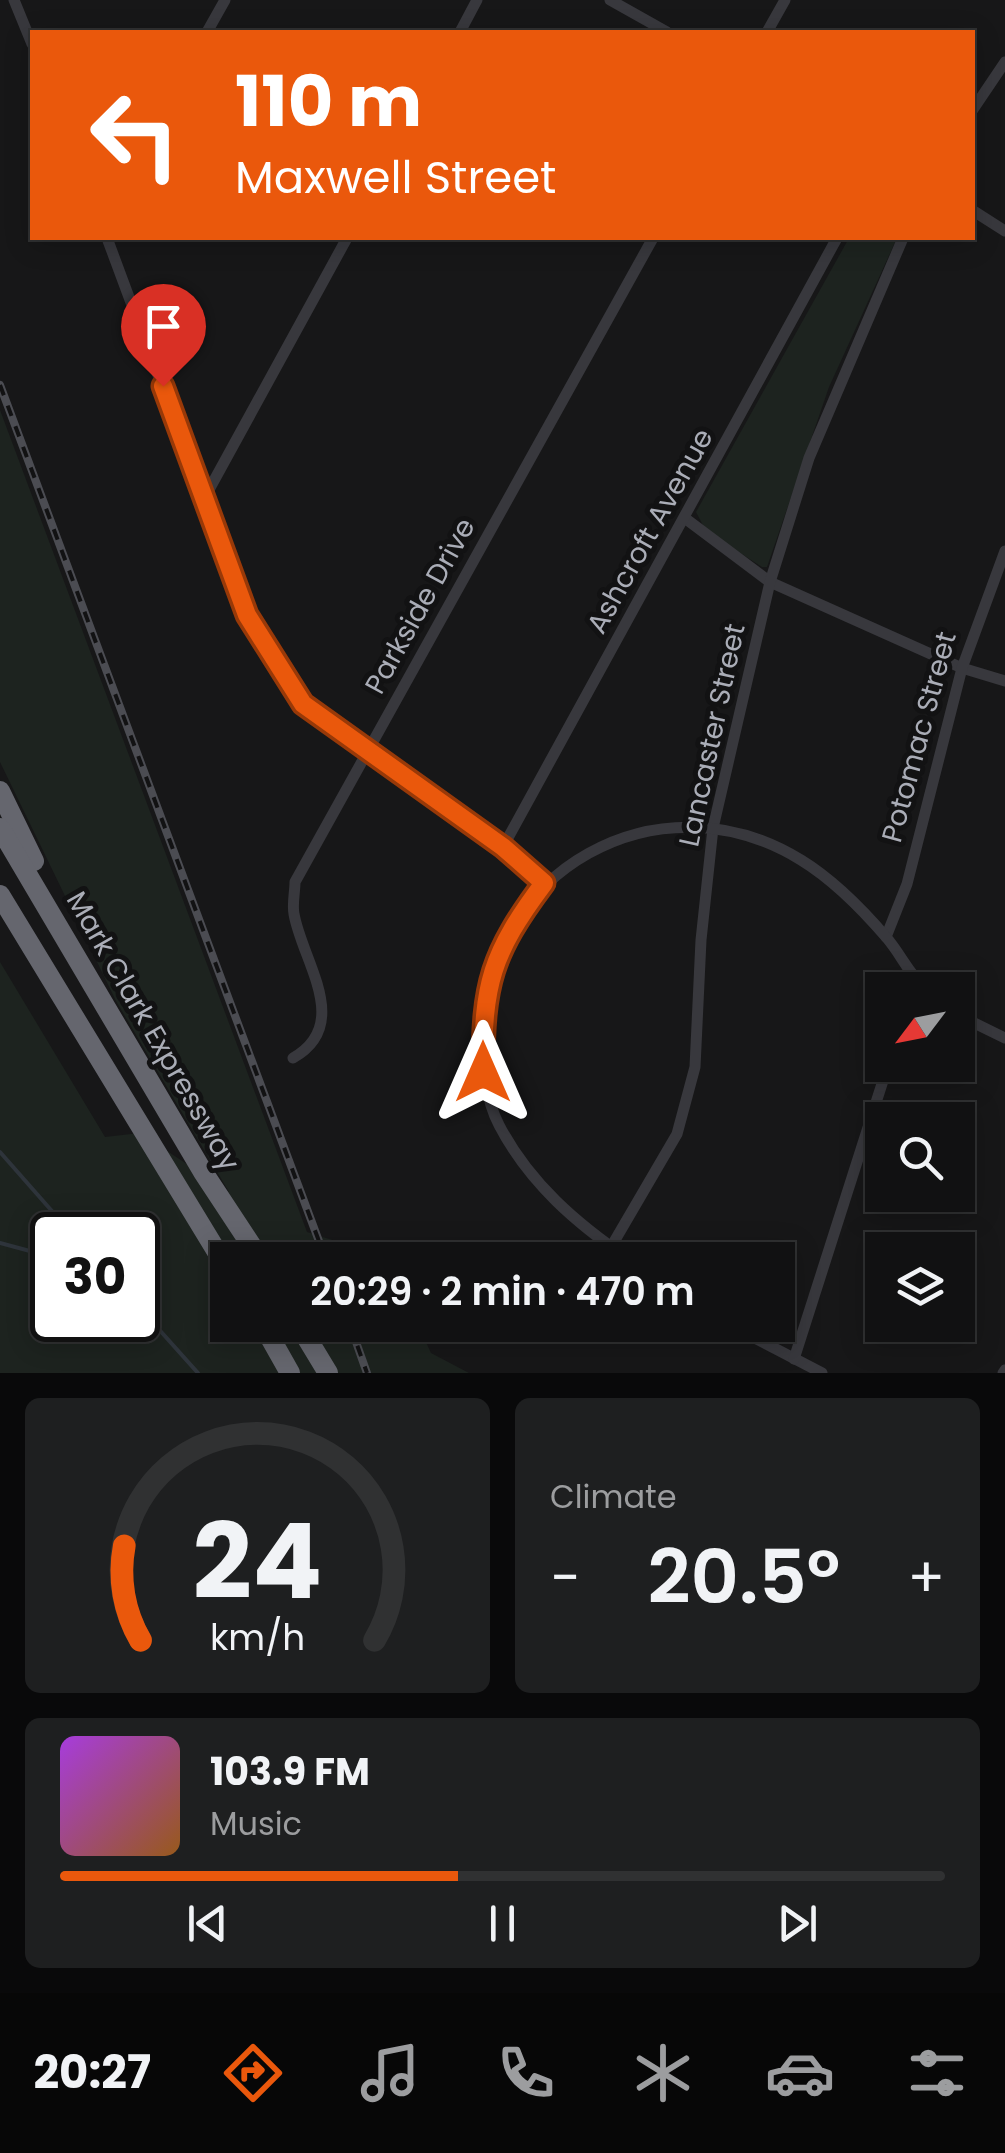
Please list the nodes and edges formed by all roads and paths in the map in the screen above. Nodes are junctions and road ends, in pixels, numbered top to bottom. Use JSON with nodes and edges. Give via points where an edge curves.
{"nodes":[{"id":1,"x":14,"y":0,"type":"edge"},
{"id":2,"x":225,"y":0,"type":"edge"},
{"id":3,"x":478,"y":0,"type":"edge"},
{"id":4,"x":610,"y":0,"type":"edge"},
{"id":5,"x":785,"y":0,"type":"edge"},
{"id":6,"x":208,"y":30,"type":"edge"},
{"id":7,"x":461,"y":30,"type":"edge"},
{"id":8,"x":663,"y":30,"type":"edge"},
{"id":9,"x":768,"y":30,"type":"edge"},
{"id":10,"x":30,"y":39,"type":"edge"},
{"id":11,"x":1005,"y":62,"type":"edge"},
{"id":12,"x":975,"y":107,"type":"edge"},
{"id":13,"x":975,"y":212,"type":"edge"},
{"id":14,"x":1005,"y":231,"type":"edge"},
{"id":15,"x":108,"y":240,"type":"edge"},
{"id":16,"x":346,"y":240,"type":"edge"},
{"id":17,"x":652,"y":240,"type":"edge"},
{"id":18,"x":836,"y":240,"type":"edge"},
{"id":19,"x":902,"y":240,"type":"edge"},
{"id":20,"x":205,"y":497,"type":"junction"},
{"id":21,"x":686,"y":519,"type":"junction"},
{"id":22,"x":1005,"y":551,"type":"edge"},
{"id":23,"x":770,"y":582,"type":"junction"},
{"id":24,"x":962,"y":668,"type":"junction"},
{"id":25,"x":1005,"y":681,"type":"edge"},
{"id":26,"x":368,"y":751,"type":"junction"},
{"id":27,"x":0,"y":791,"type":"edge"},
{"id":28,"x":0,"y":828,"type":"edge"},
{"id":29,"x":714,"y":828,"type":"junction"},
{"id":30,"x":503,"y":847,"type":"junction"},
{"id":31,"x":544,"y":883,"type":"junction"},
{"id":32,"x":0,"y":894,"type":"edge"},
{"id":33,"x":0,"y":915,"type":"edge"},
{"id":34,"x":886,"y":937,"type":"junction"},
{"id":35,"x":906,"y":972,"type":"edge"},
{"id":36,"x":89,"y":975,"type":"junction"},
{"id":37,"x":975,"y":1023,"type":"edge"},
{"id":38,"x":82,"y":1032,"type":"junction"},
{"id":39,"x":1005,"y":1038,"type":"edge"},
{"id":40,"x":293,"y":1058,"type":"dead end"},
{"id":41,"x":883,"y":1082,"type":"edge"},
{"id":42,"x":211,"y":1242,"type":"edge"},
{"id":43,"x":248,"y":1242,"type":"edge"},
{"id":44,"x":604,"y":1242,"type":"edge"},
{"id":45,"x":614,"y":1242,"type":"edge"},
{"id":46,"x":272,"y":1342,"type":"edge"},
{"id":47,"x":310,"y":1342,"type":"edge"},
{"id":48,"x":761,"y":1342,"type":"edge"},
{"id":49,"x":794,"y":1360,"type":"junction"},
{"id":50,"x":290,"y":1373,"type":"edge"},
{"id":51,"x":328,"y":1373,"type":"edge"},
{"id":52,"x":822,"y":1373,"type":"edge"}],
"edges":[{"from":1,"to":10,"type":"street"},
{"from":2,"to":6,"type":"street"},
{"from":3,"to":7,"type":"street"},
{"from":4,"to":8,"type":"street"},
{"from":5,"to":9,"type":"street"},
{"from":11,"to":12,"type":"street"},
{"from":13,"to":14,"type":"street"},
{"from":15,"to":20,"type":"street"},
{"from":16,"to":20,"type":"street"},
{"from":17,"to":26,"type":"street","name":"Parkside Drive"},
{"from":18,"to":21,"type":"street","name":"Ashcroft Avenue"},
{"from":19,"to":23,"type":"street","name":"Lancaster Street","via":[[809,458]]},
{"from":20,"to":26,"type":"street","via":[[268,654],[303,704]]},
{"from":21,"to":23,"type":"street"},
{"from":21,"to":30,"type":"street","name":"Ashcroft Avenue"},
{"from":22,"to":24,"type":"street","name":"Potomac Street"},
{"from":23,"to":24,"type":"street"},
{"from":23,"to":29,"type":"street","name":"Lancaster Street"},
{"from":24,"to":25,"type":"street"},
{"from":24,"to":34,"type":"street","name":"Potomac Street","via":[[908,884]]},
{"from":26,"to":30,"type":"street"},
{"from":26,"to":40,"type":"street","name":"Parkside Drive","via":[[295,882],[293,912],[323,996],[323,1015],[316,1038]]},
{"from":27,"to":36,"type":"highway"},
{"from":28,"to":36,"type":"highway","name":"Mark Clark Expressway"},
{"from":29,"to":31,"type":"street","via":[[640,831],[602,844]]},
{"from":29,"to":34,"type":"street","via":[[800,859]]},
{"from":29,"to":45,"type":"street","name":"Lancaster Street","via":[[696,1068],[677,1134]]},
{"from":30,"to":31,"type":"street"},
{"from":31,"to":44,"type":"street","via":[[508,931],[483,1003],[483,1072],[499,1124],[522,1158],[561,1210]]},
{"from":32,"to":38,"type":"highway","name":"Mark Clark Expressway"},
{"from":33,"to":38,"type":"highway"},
{"from":34,"to":35,"type":"street"},
{"from":36,"to":43,"type":"highway","name":"Mark Clark Expressway"},
{"from":37,"to":39,"type":"street"},
{"from":38,"to":42,"type":"highway","name":"Mark Clark Expressway"},
{"from":41,"to":49,"type":"street"},
{"from":46,"to":50,"type":"highway"},
{"from":47,"to":51,"type":"highway"},
{"from":48,"to":49,"type":"street"},
{"from":49,"to":52,"type":"street"}]}
